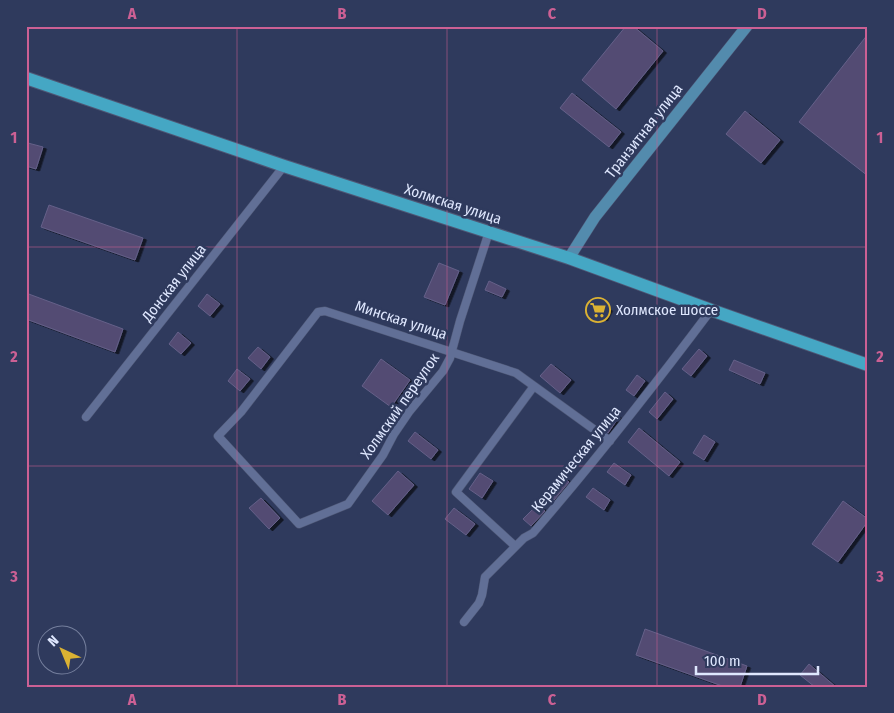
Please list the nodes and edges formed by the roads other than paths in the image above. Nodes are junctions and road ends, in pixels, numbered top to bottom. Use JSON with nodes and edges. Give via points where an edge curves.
{"nodes":[{"id":1,"x":746,"y":26,"type":"edge"},
{"id":2,"x":26,"y":78,"type":"edge"},
{"id":3,"x":284,"y":166,"type":"junction"},
{"id":4,"x":489,"y":232,"type":"junction"},
{"id":5,"x":569,"y":258,"type":"junction"},
{"id":6,"x":711,"y":310,"type":"junction"},
{"id":7,"x":452,"y":352,"type":"junction"},
{"id":8,"x":868,"y":365,"type":"edge"},
{"id":9,"x":534,"y":386,"type":"junction"},
{"id":10,"x":86,"y":416,"type":"dead end"},
{"id":11,"x":610,"y":441,"type":"junction"},
{"id":12,"x":348,"y":504,"type":"joint"},
{"id":13,"x":515,"y":546,"type":"junction"},
{"id":14,"x":464,"y":622,"type":"dead end"}],
"edges":[{"from":1,"to":5,"type":"main road","name":"Транзитная улица","via":[[594,217]]},
{"from":2,"to":3,"type":"main road","name":"Холмская улица"},
{"from":3,"to":4,"type":"main road","name":"Холмская улица"},
{"from":3,"to":10,"type":"street","name":"Донская улица"},
{"from":4,"to":5,"type":"main road","name":"Холмская улица"},
{"from":4,"to":7,"type":"street","name":"Холмский переулок"},
{"from":5,"to":6,"type":"main road","name":"Холмская улица"},
{"from":6,"to":8,"type":"main road","name":"Холмская улица"},
{"from":6,"to":11,"type":"street","name":"Керамическая улица"},
{"from":7,"to":9,"type":"street","name":"Минская улица","via":[[516,373]]},
{"from":7,"to":12,"type":"street","name":"Холмский переулок","via":[[443,371],[409,412]]},
{"from":7,"to":12,"type":"street","name":"Минская улица","via":[[325,310],[318,312],[241,412],[218,436],[299,524]]},
{"from":9,"to":11,"type":"street","name":"Минская улица"},
{"from":9,"to":13,"type":"street","via":[[456,492]]},
{"from":11,"to":13,"type":"street","name":"Керамическая улица","via":[[534,533]]},
{"from":13,"to":14,"type":"street","name":"Керамическая улица","via":[[484,577],[479,603]]}]}
